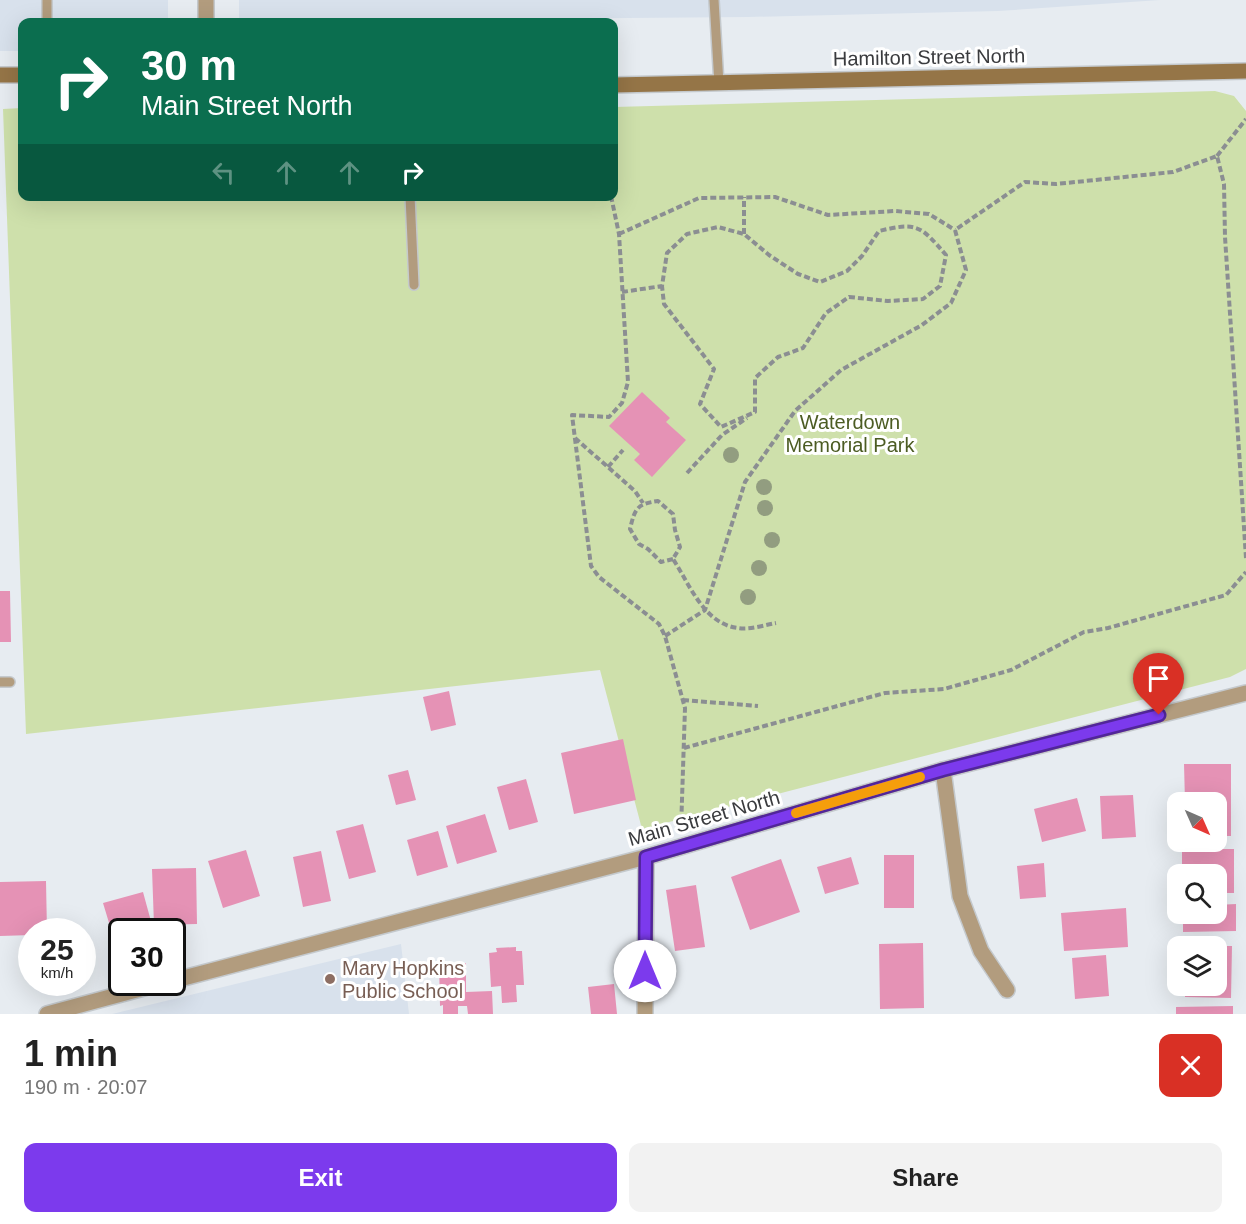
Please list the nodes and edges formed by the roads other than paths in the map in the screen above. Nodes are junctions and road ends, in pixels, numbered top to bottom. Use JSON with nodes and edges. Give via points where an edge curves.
{"nodes":[{"id":1,"x":47,"y":0,"type":"edge"},
{"id":2,"x":206,"y":0,"type":"edge"},
{"id":3,"x":714,"y":0,"type":"edge"},
{"id":4,"x":47,"y":18,"type":"edge"},
{"id":5,"x":206,"y":18,"type":"edge"},
{"id":6,"x":1246,"y":71,"type":"edge"},
{"id":7,"x":0,"y":75,"type":"edge"},
{"id":8,"x":18,"y":75,"type":"edge"},
{"id":9,"x":719,"y":84,"type":"junction"},
{"id":10,"x":618,"y":85,"type":"edge"},
{"id":11,"x":410,"y":201,"type":"edge"},
{"id":12,"x":414,"y":285,"type":"dead end"},
{"id":13,"x":1246,"y":693,"type":"edge"},
{"id":14,"x":943,"y":770,"type":"junction"},
{"id":15,"x":646,"y":857,"type":"junction"},
{"id":16,"x":186,"y":977,"type":"edge"},
{"id":17,"x":1007,"y":990,"type":"dead end"},
{"id":18,"x":114,"y":996,"type":"edge"},
{"id":19,"x":47,"y":1014,"type":"edge"},
{"id":20,"x":645,"y":1014,"type":"edge"}],
"edges":[{"from":1,"to":4,"type":"lane"},
{"from":2,"to":5,"type":"street"},
{"from":3,"to":9,"type":"lane"},
{"from":6,"to":9,"type":"main road","name":"Hamilton Street North"},
{"from":7,"to":8,"type":"main road"},
{"from":9,"to":10,"type":"main road","name":"Hamilton Street North"},
{"from":11,"to":12,"type":"lane"},
{"from":13,"to":14,"type":"street","name":"Main Street North"},
{"from":14,"to":15,"type":"street","name":"Main Street North"},
{"from":14,"to":17,"type":"street","via":[[960,896],[981,951]]},
{"from":15,"to":16,"type":"street","name":"Main Street North"},
{"from":15,"to":20,"type":"street"},
{"from":18,"to":19,"type":"street"}]}
